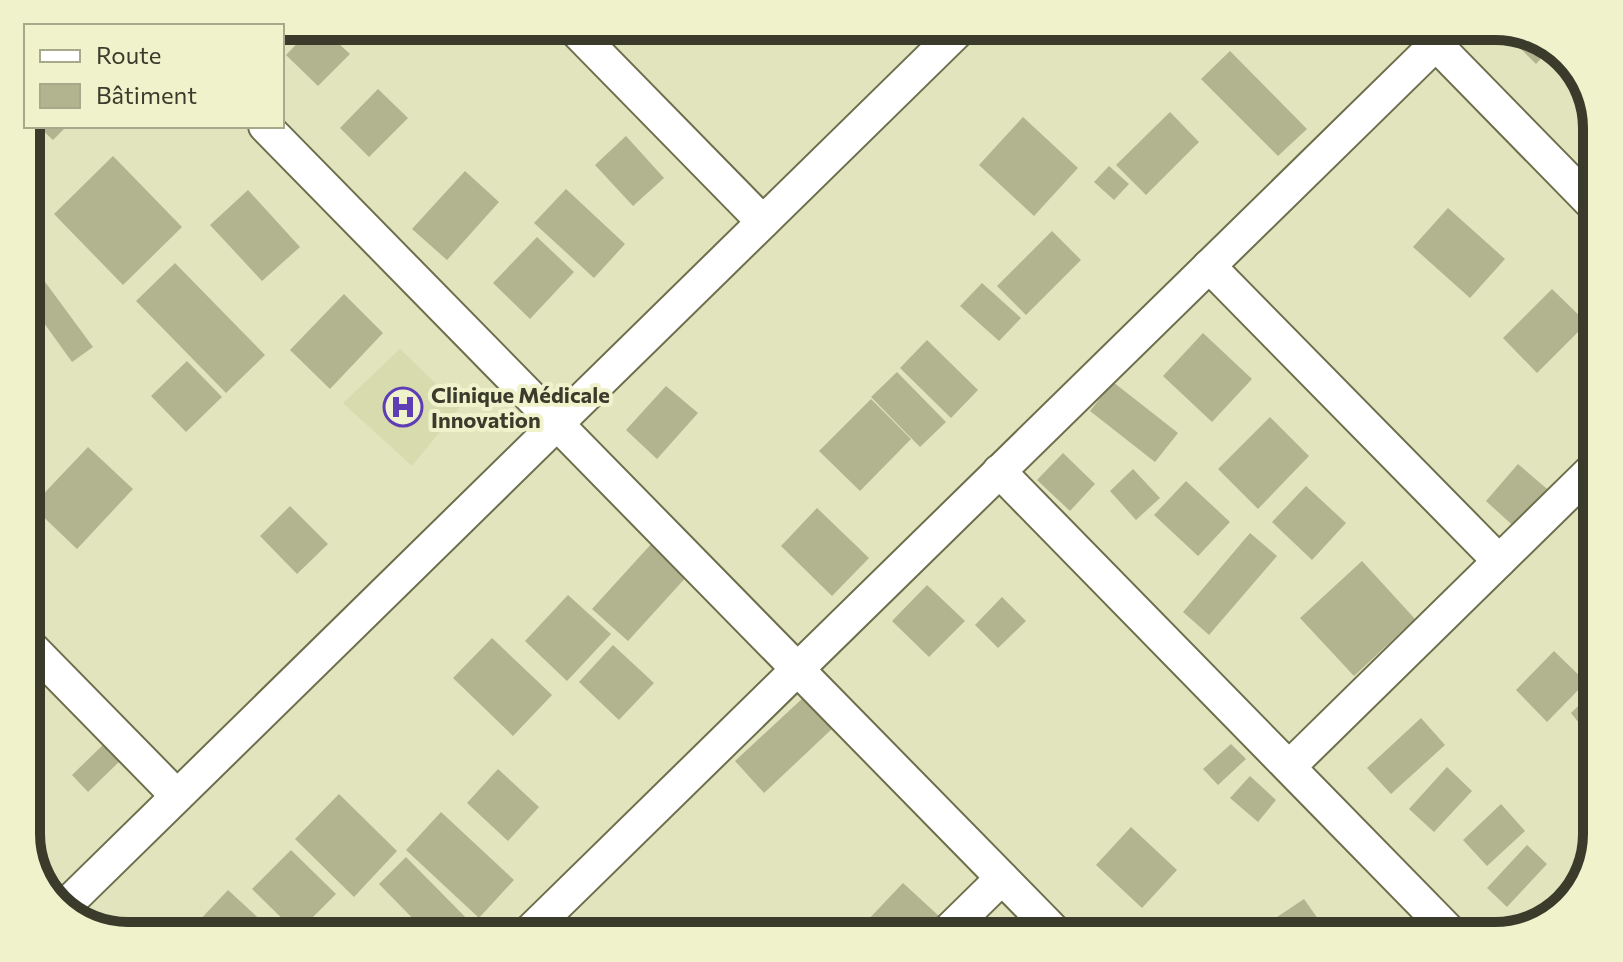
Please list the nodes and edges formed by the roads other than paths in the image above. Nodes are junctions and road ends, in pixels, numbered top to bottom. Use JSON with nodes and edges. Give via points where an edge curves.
{"nodes":[{"id":1,"x":585,"y":40,"type":"edge"},
{"id":2,"x":949,"y":40,"type":"edge"},
{"id":3,"x":1422,"y":40,"type":"edge"},
{"id":4,"x":1432,"y":40,"type":"edge"},
{"id":5,"x":267,"y":128,"type":"edge"},
{"id":6,"x":1583,"y":195,"type":"edge"},
{"id":7,"x":763,"y":222,"type":"junction"},
{"id":8,"x":1209,"y":266,"type":"junction"},
{"id":9,"x":557,"y":424,"type":"junction"},
{"id":10,"x":999,"y":471,"type":"junction"},
{"id":11,"x":1583,"y":479,"type":"edge"},
{"id":12,"x":1499,"y":561,"type":"junction"},
{"id":13,"x":40,"y":656,"type":"edge"},
{"id":14,"x":797,"y":669,"type":"junction"},
{"id":15,"x":1289,"y":767,"type":"junction"},
{"id":16,"x":177,"y":796,"type":"junction"},
{"id":17,"x":1002,"y":878,"type":"junction"},
{"id":18,"x":71,"y":900,"type":"edge"},
{"id":19,"x":539,"y":922,"type":"edge"},
{"id":20,"x":957,"y":922,"type":"edge"},
{"id":21,"x":1045,"y":922,"type":"edge"},
{"id":22,"x":1440,"y":922,"type":"edge"}],
"edges":[{"from":1,"to":7,"type":"street"},
{"from":2,"to":7,"type":"street"},
{"from":3,"to":8,"type":"street"},
{"from":4,"to":6,"type":"street"},
{"from":5,"to":9,"type":"street"},
{"from":7,"to":9,"type":"street"},
{"from":8,"to":10,"type":"street"},
{"from":8,"to":12,"type":"street"},
{"from":9,"to":14,"type":"street"},
{"from":9,"to":16,"type":"street"},
{"from":10,"to":14,"type":"street"},
{"from":10,"to":15,"type":"street"},
{"from":11,"to":12,"type":"street"},
{"from":12,"to":15,"type":"street"},
{"from":13,"to":16,"type":"street"},
{"from":14,"to":17,"type":"street"},
{"from":14,"to":19,"type":"street"},
{"from":15,"to":22,"type":"street"},
{"from":16,"to":18,"type":"street"},
{"from":17,"to":20,"type":"street"},
{"from":17,"to":21,"type":"street"}]}
